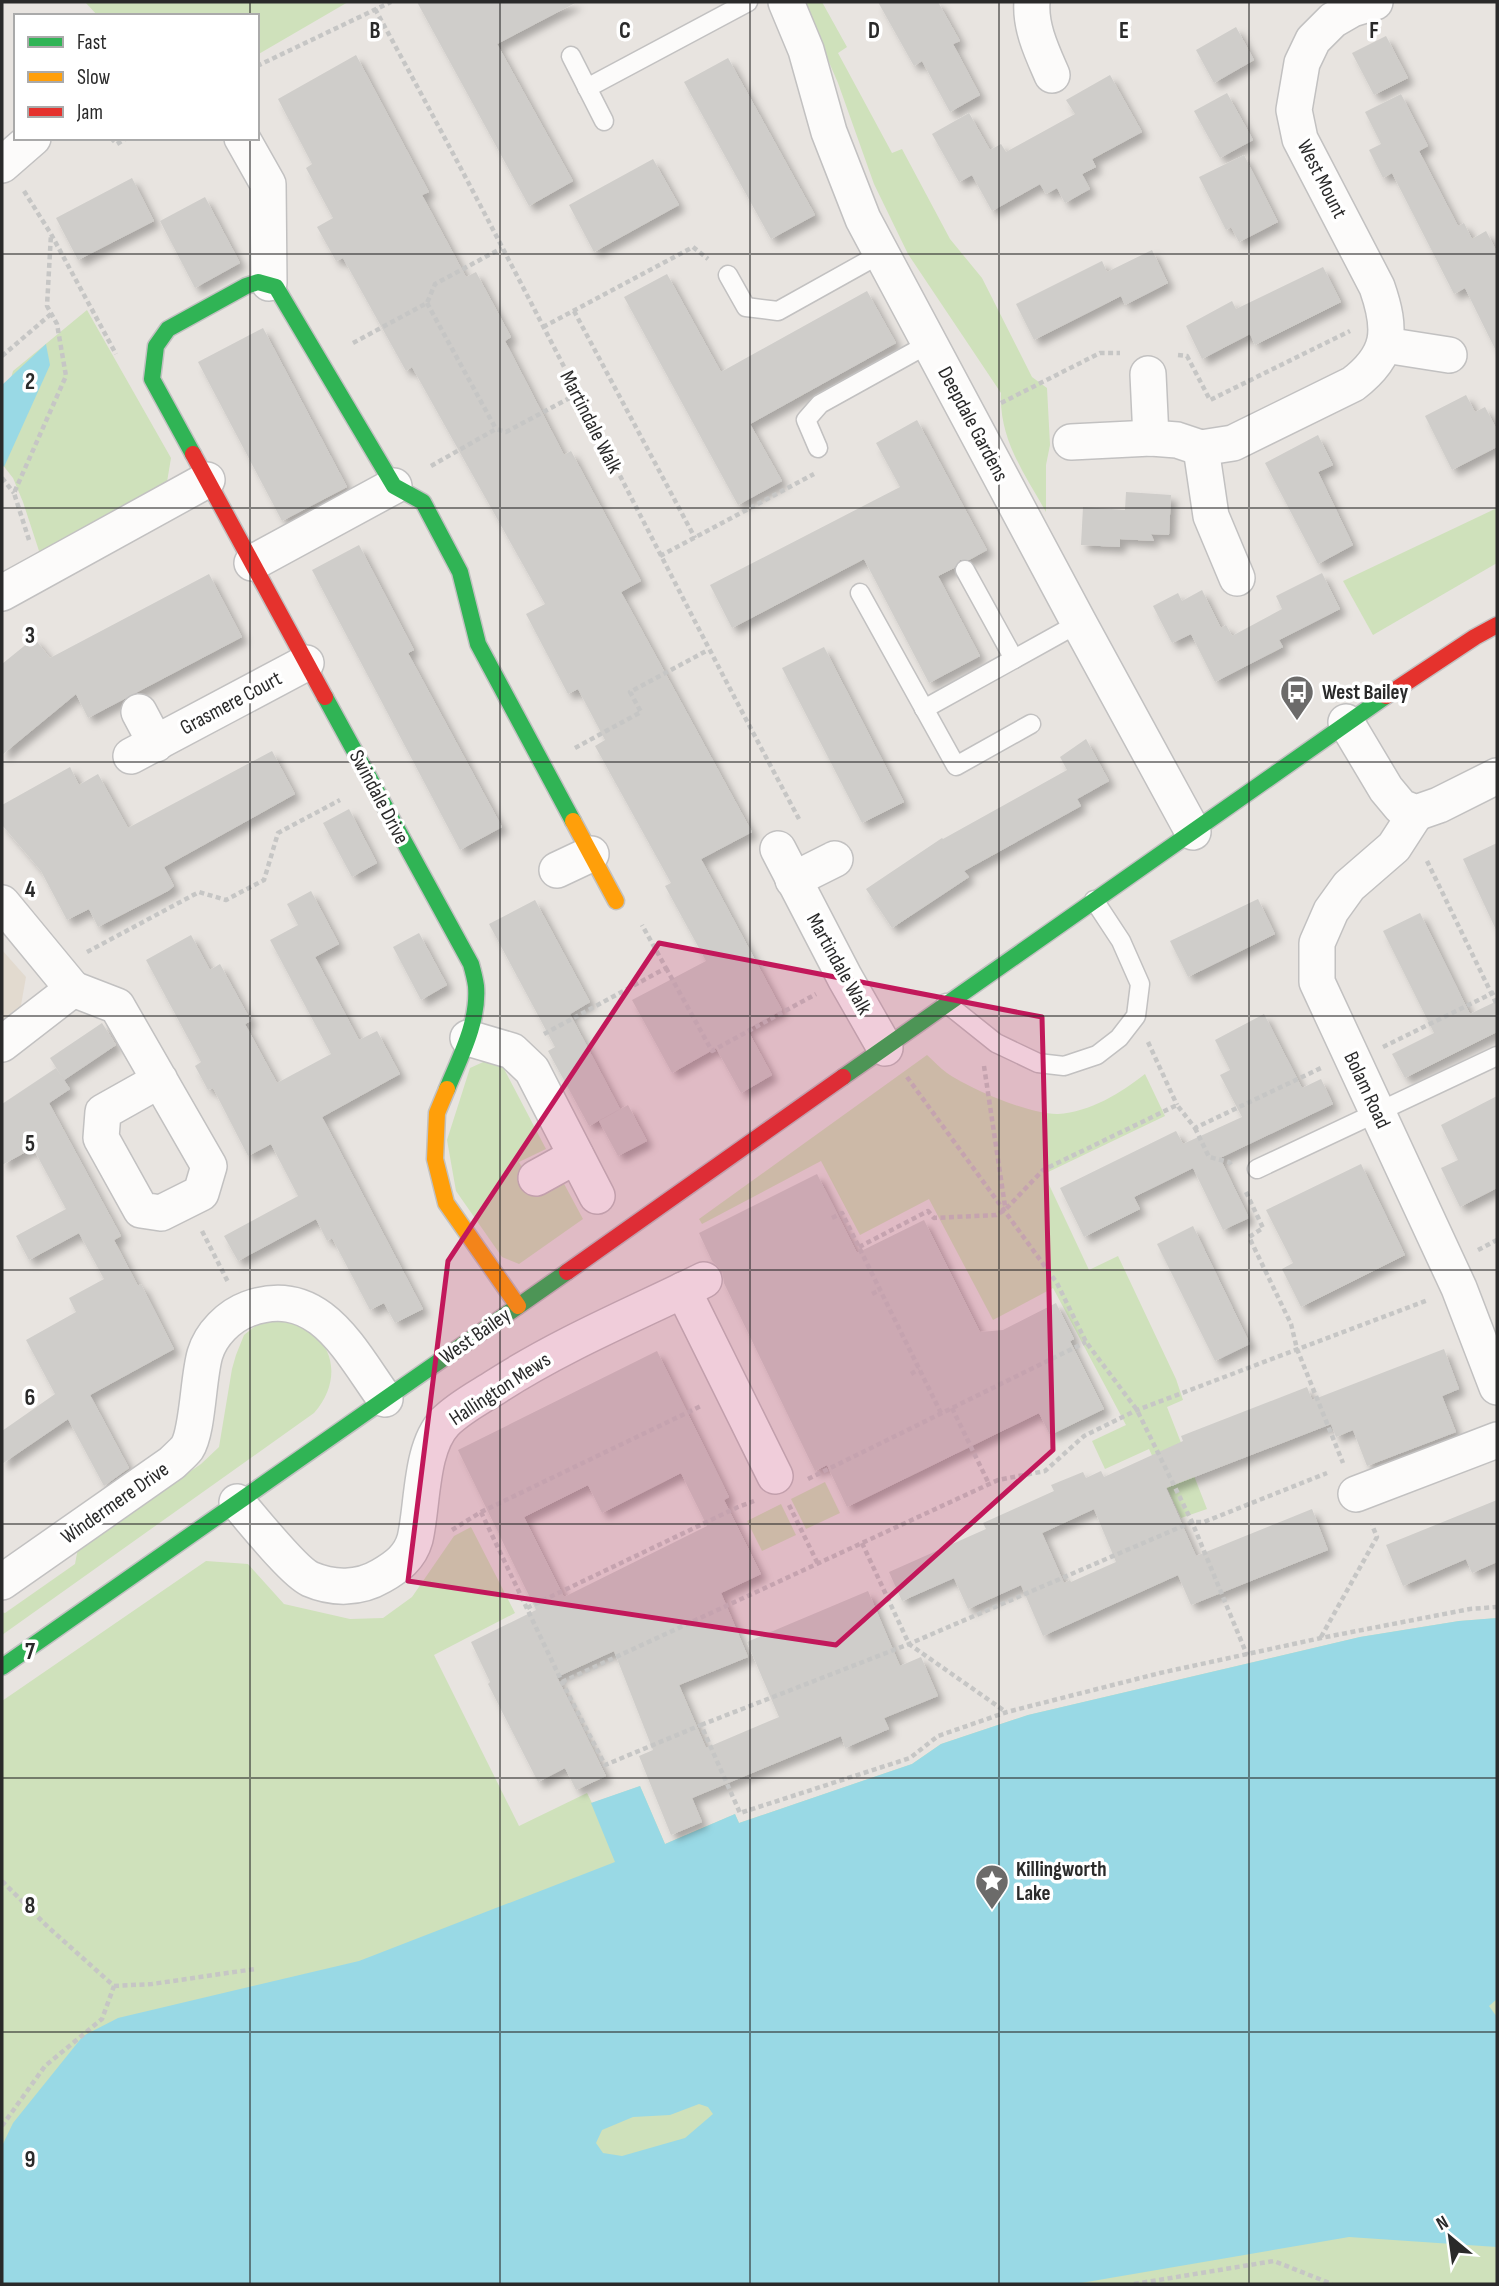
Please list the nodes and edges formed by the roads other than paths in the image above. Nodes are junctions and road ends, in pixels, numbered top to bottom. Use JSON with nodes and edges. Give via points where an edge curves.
{"nodes":[{"id":1,"x":748,"y":2,"type":"edge"},
{"id":2,"x":786,"y":2,"type":"edge"},
{"id":3,"x":1031,"y":2,"type":"edge"},
{"id":4,"x":1375,"y":2,"type":"edge"},
{"id":5,"x":1328,"y":11,"type":"edge"},
{"id":6,"x":571,"y":56,"type":"dead end"},
{"id":7,"x":1052,"y":75,"type":"dead end"},
{"id":8,"x":587,"y":88,"type":"junction"},
{"id":9,"x":604,"y":121,"type":"dead end"},
{"id":10,"x":31,"y":140,"type":"edge"},
{"id":11,"x":243,"y":140,"type":"edge"},
{"id":12,"x":4,"y":163,"type":"edge"},
{"id":13,"x":882,"y":253,"type":"junction"},
{"id":14,"x":728,"y":275,"type":"road end"},
{"id":15,"x":269,"y":283,"type":"junction"},
{"id":16,"x":930,"y":343,"type":"junction"},
{"id":17,"x":1385,"y":345,"type":"junction"},
{"id":18,"x":1449,"y":355,"type":"dead end"},
{"id":19,"x":1148,"y":374,"type":"dead end"},
{"id":20,"x":1151,"y":438,"type":"junction"},
{"id":21,"x":1071,"y":442,"type":"dead end"},
{"id":22,"x":818,"y":448,"type":"road end"},
{"id":23,"x":1201,"y":448,"type":"junction"},
{"id":24,"x":207,"y":480,"type":"junction"},
{"id":25,"x":394,"y":486,"type":"junction"},
{"id":26,"x":252,"y":563,"type":"junction"},
{"id":27,"x":965,"y":570,"type":"dead end"},
{"id":28,"x":1237,"y":578,"type":"dead end"},
{"id":29,"x":2,"y":593,"type":"edge"},
{"id":30,"x":860,"y":593,"type":"dead end"},
{"id":31,"x":1079,"y":623,"type":"junction"},
{"id":32,"x":1497,"y":625,"type":"edge"},
{"id":33,"x":1014,"y":659,"type":"junction"},
{"id":34,"x":306,"y":663,"type":"junction"},
{"id":35,"x":925,"y":709,"type":"junction"},
{"id":36,"x":139,"y":712,"type":"dead end"},
{"id":37,"x":1346,"y":722,"type":"junction"},
{"id":38,"x":1031,"y":724,"type":"dead end"},
{"id":39,"x":1497,"y":776,"type":"edge"},
{"id":40,"x":1416,"y":813,"type":"junction"},
{"id":41,"x":1193,"y":832,"type":"junction"},
{"id":42,"x":778,"y":849,"type":"dead end"},
{"id":43,"x":591,"y":853,"type":"junction"},
{"id":44,"x":835,"y":859,"type":"dead end"},
{"id":45,"x":557,"y":870,"type":"dead end"},
{"id":46,"x":793,"y":880,"type":"junction"},
{"id":47,"x":1094,"y":900,"type":"junction"},
{"id":48,"x":616,"y":901,"type":"road end"},
{"id":49,"x":2,"y":903,"type":"edge"},
{"id":50,"x":64,"y":979,"type":"junction"},
{"id":51,"x":946,"y":1003,"type":"junction"},
{"id":52,"x":468,"y":1038,"type":"junction"},
{"id":53,"x":2,"y":1044,"type":"edge"},
{"id":54,"x":885,"y":1048,"type":"junction"},
{"id":55,"x":1497,"y":1056,"type":"edge"},
{"id":56,"x":160,"y":1080,"type":"junction"},
{"id":57,"x":1378,"y":1113,"type":"junction"},
{"id":58,"x":576,"y":1156,"type":"junction"},
{"id":59,"x":1257,"y":1169,"type":"road end"},
{"id":60,"x":536,"y":1178,"type":"dead end"},
{"id":61,"x":597,"y":1196,"type":"dead end"},
{"id":62,"x":518,"y":1306,"type":"junction"},
{"id":63,"x":1497,"y":1387,"type":"edge"},
{"id":64,"x":384,"y":1399,"type":"junction"},
{"id":65,"x":1497,"y":1440,"type":"edge"},
{"id":66,"x":1350,"y":1480,"type":"road end"},
{"id":67,"x":778,"y":1483,"type":"road end"},
{"id":68,"x":237,"y":1502,"type":"junction"},
{"id":69,"x":2,"y":1582,"type":"edge"},
{"id":70,"x":2,"y":1667,"type":"edge"}],
"edges":[{"from":1,"to":8,"type":"lane"},
{"from":2,"to":13,"type":"street","name":"Deepdale Gardens","via":[[806,50],[829,132],[863,219]]},
{"from":3,"to":7,"type":"street","via":[[1037,40]]},
{"from":4,"to":5,"type":"street","name":"West Mount"},
{"from":5,"to":17,"type":"street","name":"West Mount","via":[[1302,63],[1294,110],[1300,139],[1377,287],[1385,308]]},
{"from":6,"to":8,"type":"lane"},
{"from":8,"to":9,"type":"lane"},
{"from":10,"to":12,"type":"street"},
{"from":11,"to":15,"type":"street","via":[[268,184]]},
{"from":13,"to":14,"type":"lane","via":[[778,311],[746,307]]},
{"from":13,"to":16,"type":"street","name":"Deepdale Gardens"},
{"from":15,"to":24,"type":"street","name":"Swindale Drive","via":[[246,286],[168,329],[153,350],[152,379]]},
{"from":15,"to":25,"type":"street","via":[[286,300]]},
{"from":16,"to":22,"type":"lane","via":[[820,404],[806,420]]},
{"from":16,"to":31,"type":"street","name":"Deepdale Gardens"},
{"from":17,"to":18,"type":"street"},
{"from":17,"to":23,"type":"street","via":[[1370,370],[1353,384],[1233,443]]},
{"from":19,"to":20,"type":"street"},
{"from":20,"to":21,"type":"street"},
{"from":20,"to":23,"type":"street"},
{"from":23,"to":28,"type":"street","via":[[1211,516]]},
{"from":24,"to":26,"type":"street","name":"Swindale Drive"},
{"from":24,"to":29,"type":"street"},
{"from":25,"to":26,"type":"street"},
{"from":25,"to":43,"type":"street","via":[[423,502],[460,572],[478,644]]},
{"from":26,"to":34,"type":"street","name":"Swindale Drive"},
{"from":27,"to":33,"type":"lane"},
{"from":30,"to":35,"type":"lane"},
{"from":31,"to":33,"type":"lane"},
{"from":31,"to":41,"type":"street","name":"Deepdale Gardens"},
{"from":32,"to":37,"type":"street","name":"West Bailey"},
{"from":33,"to":35,"type":"lane"},
{"from":34,"to":36,"type":"street","name":"Grasmere Court","via":[[144,750]]},
{"from":34,"to":52,"type":"street","name":"Swindale Drive","via":[[471,964],[476,986]]},
{"from":35,"to":38,"type":"lane","via":[[956,765]]},
{"from":37,"to":40,"type":"street","via":[[1386,789],[1401,807]]},
{"from":37,"to":41,"type":"street","name":"West Bailey"},
{"from":39,"to":40,"type":"street"},
{"from":40,"to":57,"type":"street","name":"Bolam Road","via":[[1394,847],[1349,886],[1317,943],[1317,982]]},
{"from":41,"to":47,"type":"street","name":"West Bailey"},
{"from":42,"to":46,"type":"street","name":"Martindale Walk"},
{"from":43,"to":45,"type":"street"},
{"from":43,"to":48,"type":"street"},
{"from":44,"to":46,"type":"street"},
{"from":46,"to":54,"type":"street","name":"Martindale Walk"},
{"from":47,"to":51,"type":"street","name":"West Bailey"},
{"from":47,"to":51,"type":"lane","via":[[1121,941],[1140,984],[1136,1016],[1119,1038],[1097,1055],[1064,1066],[1038,1063],[996,1043]]},
{"from":49,"to":50,"type":"street"},
{"from":50,"to":53,"type":"street"},
{"from":50,"to":56,"type":"street","via":[[117,1006]]},
{"from":51,"to":54,"type":"street","name":"West Bailey"},
{"from":52,"to":58,"type":"street","via":[[512,1051],[532,1070]]},
{"from":52,"to":62,"type":"street","name":"Swindale Drive","via":[[438,1113],[435,1160],[446,1203]]},
{"from":54,"to":62,"type":"street","name":"West Bailey"},
{"from":55,"to":57,"type":"lane"},
{"from":56,"to":56,"type":"street","via":[[103,1112],[101,1139],[141,1210],[161,1213],[201,1193],[209,1166]]},
{"from":57,"to":59,"type":"lane"},
{"from":57,"to":63,"type":"street","name":"Bolam Road","via":[[1459,1288]]},
{"from":58,"to":60,"type":"street"},
{"from":58,"to":61,"type":"street"},
{"from":62,"to":64,"type":"street","name":"West Bailey"},
{"from":64,"to":68,"type":"street","name":"West Bailey"},
{"from":64,"to":69,"type":"street","name":"Windermere Drive","via":[[324,1319],[286,1303],[243,1311],[220,1328],[206,1351],[188,1447],[172,1463]]},
{"from":65,"to":66,"type":"street"},
{"from":67,"to":68,"type":"street","name":"Hallington Mews","via":[[733,1391],[694,1285],[531,1364],[444,1423],[434,1438],[425,1473],[415,1540],[406,1558],[368,1584],[340,1587],[308,1578]]},
{"from":68,"to":70,"type":"street","name":"West Bailey"}]}
